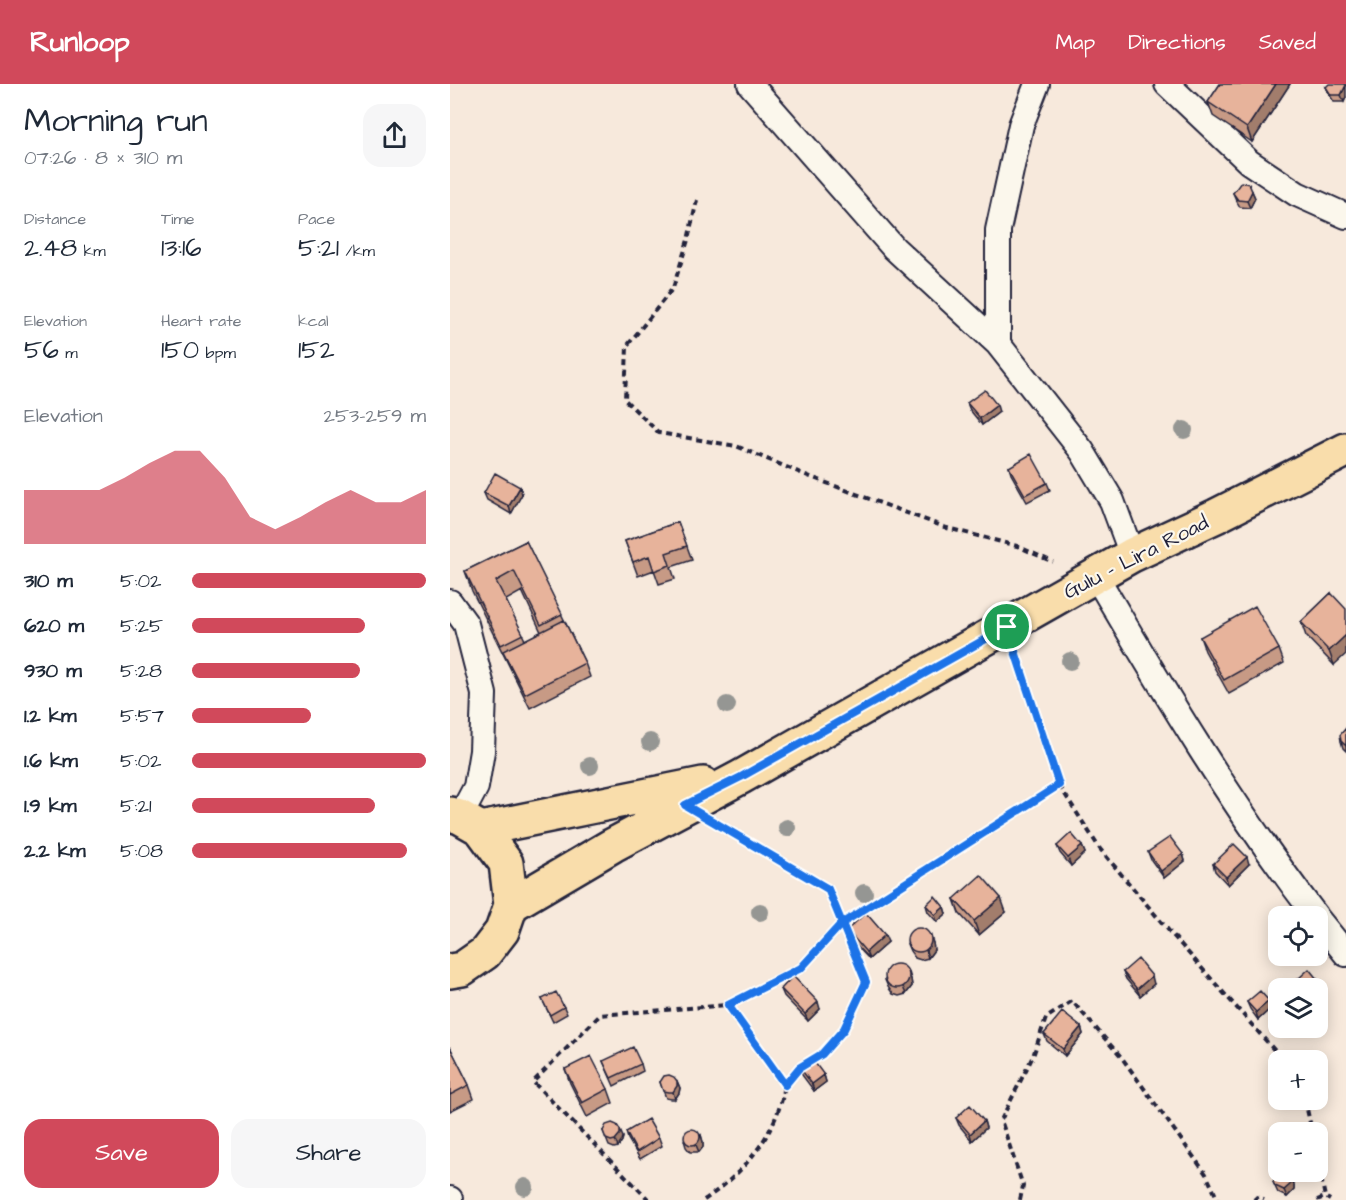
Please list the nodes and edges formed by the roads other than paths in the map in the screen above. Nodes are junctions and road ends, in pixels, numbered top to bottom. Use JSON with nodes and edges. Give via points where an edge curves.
{"nodes":[{"id":1,"x":750,"y":84,"type":"edge"},
{"id":2,"x":1037,"y":84,"type":"edge"},
{"id":3,"x":1167,"y":84,"type":"edge"},
{"id":4,"x":1346,"y":216,"type":"edge"},
{"id":5,"x":998,"y":344,"type":"junction"},
{"id":6,"x":1346,"y":450,"type":"edge"},
{"id":7,"x":1132,"y":555,"type":"junction"},
{"id":8,"x":1090,"y":579,"type":"junction"},
{"id":9,"x":450,"y":602,"type":"edge"},
{"id":10,"x":741,"y":777,"type":"junction"},
{"id":11,"x":464,"y":820,"type":"edge"},
{"id":12,"x":511,"y":905,"type":"junction"},
{"id":13,"x":1308,"y":906,"type":"edge"},
{"id":14,"x":1328,"y":928,"type":"edge"},
{"id":15,"x":1342,"y":940,"type":"edge"},
{"id":16,"x":450,"y":971,"type":"edge"}],
"edges":[{"from":1,"to":5,"type":"street","via":[[894,248]]},
{"from":2,"to":5,"type":"street","via":[[1021,125],[998,230]]},
{"from":3,"to":4,"type":"street","via":[[1249,162],[1297,194]]},
{"from":5,"to":7,"type":"street","via":[[1082,451],[1112,501]]},
{"from":6,"to":7,"type":"main road","name":"Gulu - Lira Road"},
{"from":7,"to":8,"type":"main road","name":"Gulu - Lira Road"},
{"from":8,"to":10,"type":"main road","name":"Gulu - Lira Road"},
{"from":8,"to":13,"type":"street"},
{"from":9,"to":11,"type":"street","via":[[466,624],[484,694],[482,751],[476,787]]},
{"from":10,"to":11,"type":"main road","via":[[610,802]]},
{"from":10,"to":12,"type":"main road","name":"Gulu - Lira Road"},
{"from":11,"to":12,"type":"main road","via":[[506,863]]},
{"from":12,"to":16,"type":"main road","via":[[502,931],[485,953],[462,969]]},
{"from":14,"to":15,"type":"street"}]}
